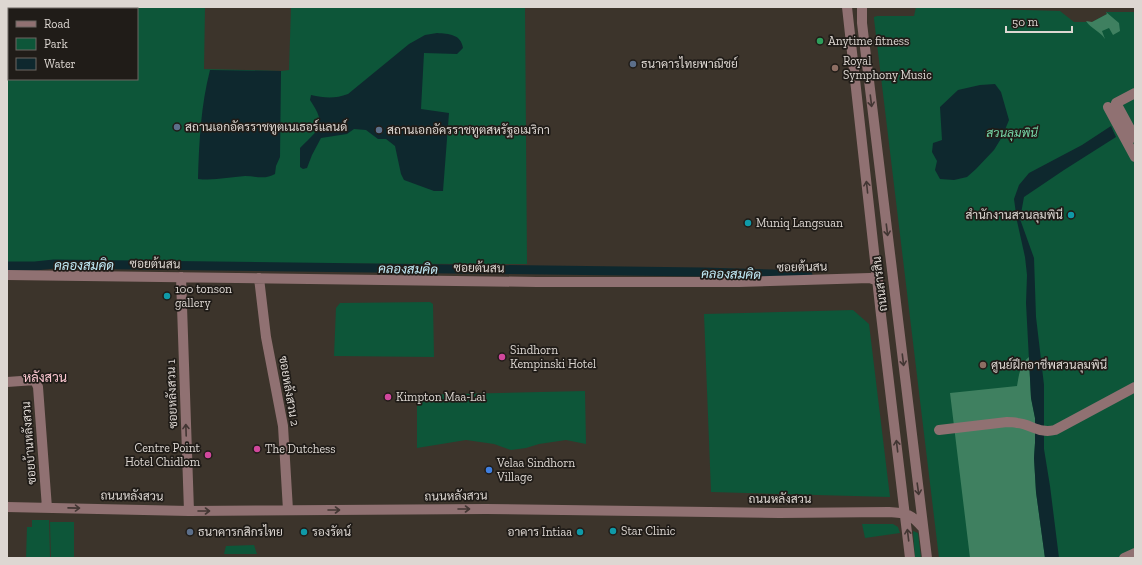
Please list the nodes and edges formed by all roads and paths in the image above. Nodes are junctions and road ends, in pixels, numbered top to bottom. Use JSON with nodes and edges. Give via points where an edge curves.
{"nodes":[{"id":1,"x":847,"y":7,"type":"edge"},
{"id":2,"x":862,"y":7,"type":"edge"},
{"id":3,"x":1135,"y":92,"type":"edge"},
{"id":4,"x":1112,"y":105,"type":"junction"},
{"id":5,"x":1135,"y":138,"type":"edge"},
{"id":6,"x":1135,"y":158,"type":"edge"},
{"id":7,"x":7,"y":275,"type":"edge"},
{"id":8,"x":181,"y":277,"type":"junction"},
{"id":9,"x":259,"y":278,"type":"junction"},
{"id":10,"x":878,"y":281,"type":"junction"},
{"id":11,"x":7,"y":382,"type":"edge"},
{"id":12,"x":1135,"y":387,"type":"edge"},
{"id":13,"x":939,"y":430,"type":"dead end"},
{"id":14,"x":7,"y":507,"type":"edge"},
{"id":15,"x":47,"y":508,"type":"junction"},
{"id":16,"x":288,"y":510,"type":"junction"},
{"id":17,"x":188,"y":511,"type":"junction"},
{"id":18,"x":905,"y":513,"type":"junction"},
{"id":19,"x":923,"y":528,"type":"junction"},
{"id":20,"x":1135,"y":553,"type":"edge"},
{"id":21,"x":910,"y":558,"type":"edge"},
{"id":22,"x":927,"y":558,"type":"edge"},
{"id":23,"x":1124,"y":558,"type":"edge"}],
"edges":[{"from":10,"to":1,"type":"street","name":"ถนนสารสิน","one_way":true},
{"from":2,"to":19,"type":"street","name":"ถนนสารสิน","one_way":true},
{"from":3,"to":4,"type":"street"},
{"from":4,"to":5,"type":"street"},
{"from":4,"to":6,"type":"street"},
{"from":7,"to":8,"type":"street","name":"ซอยต้นสน"},
{"from":8,"to":9,"type":"street","name":"ซอยต้นสน"},
{"from":17,"to":8,"type":"street","name":"ซอยหลังสวน 1","one_way":true},
{"from":9,"to":10,"type":"street","name":"ซอยต้นสน","via":[[551,282],[739,282],[870,278]]},
{"from":9,"to":16,"type":"street","name":"ซอยหลังสวน 2","via":[[266,337],[284,426]]},
{"from":18,"to":10,"type":"street","name":"ถนนสารสิน","one_way":true},
{"from":11,"to":15,"type":"street","name":"ซอยบ้านหลังสวน","via":[[35,380],[38,387]]},
{"from":12,"to":13,"type":"street","via":[[1055,430],[1046,432],[1007,422]]},
{"from":14,"to":15,"type":"street","name":"ถนนหลังสวน"},
{"from":15,"to":17,"type":"street","name":"ถนนหลังสวน","one_way":true},
{"from":17,"to":16,"type":"street","name":"ถนนหลังสวน","one_way":true},
{"from":16,"to":18,"type":"street","name":"ถนนหลังสวน","one_way":true},
{"from":18,"to":19,"type":"street","via":[[918,521]]},
{"from":21,"to":18,"type":"street","name":"ถนนสารสิน","one_way":true},
{"from":19,"to":22,"type":"street","name":"ถนนสารสิน"},
{"from":20,"to":23,"type":"street"}]}
